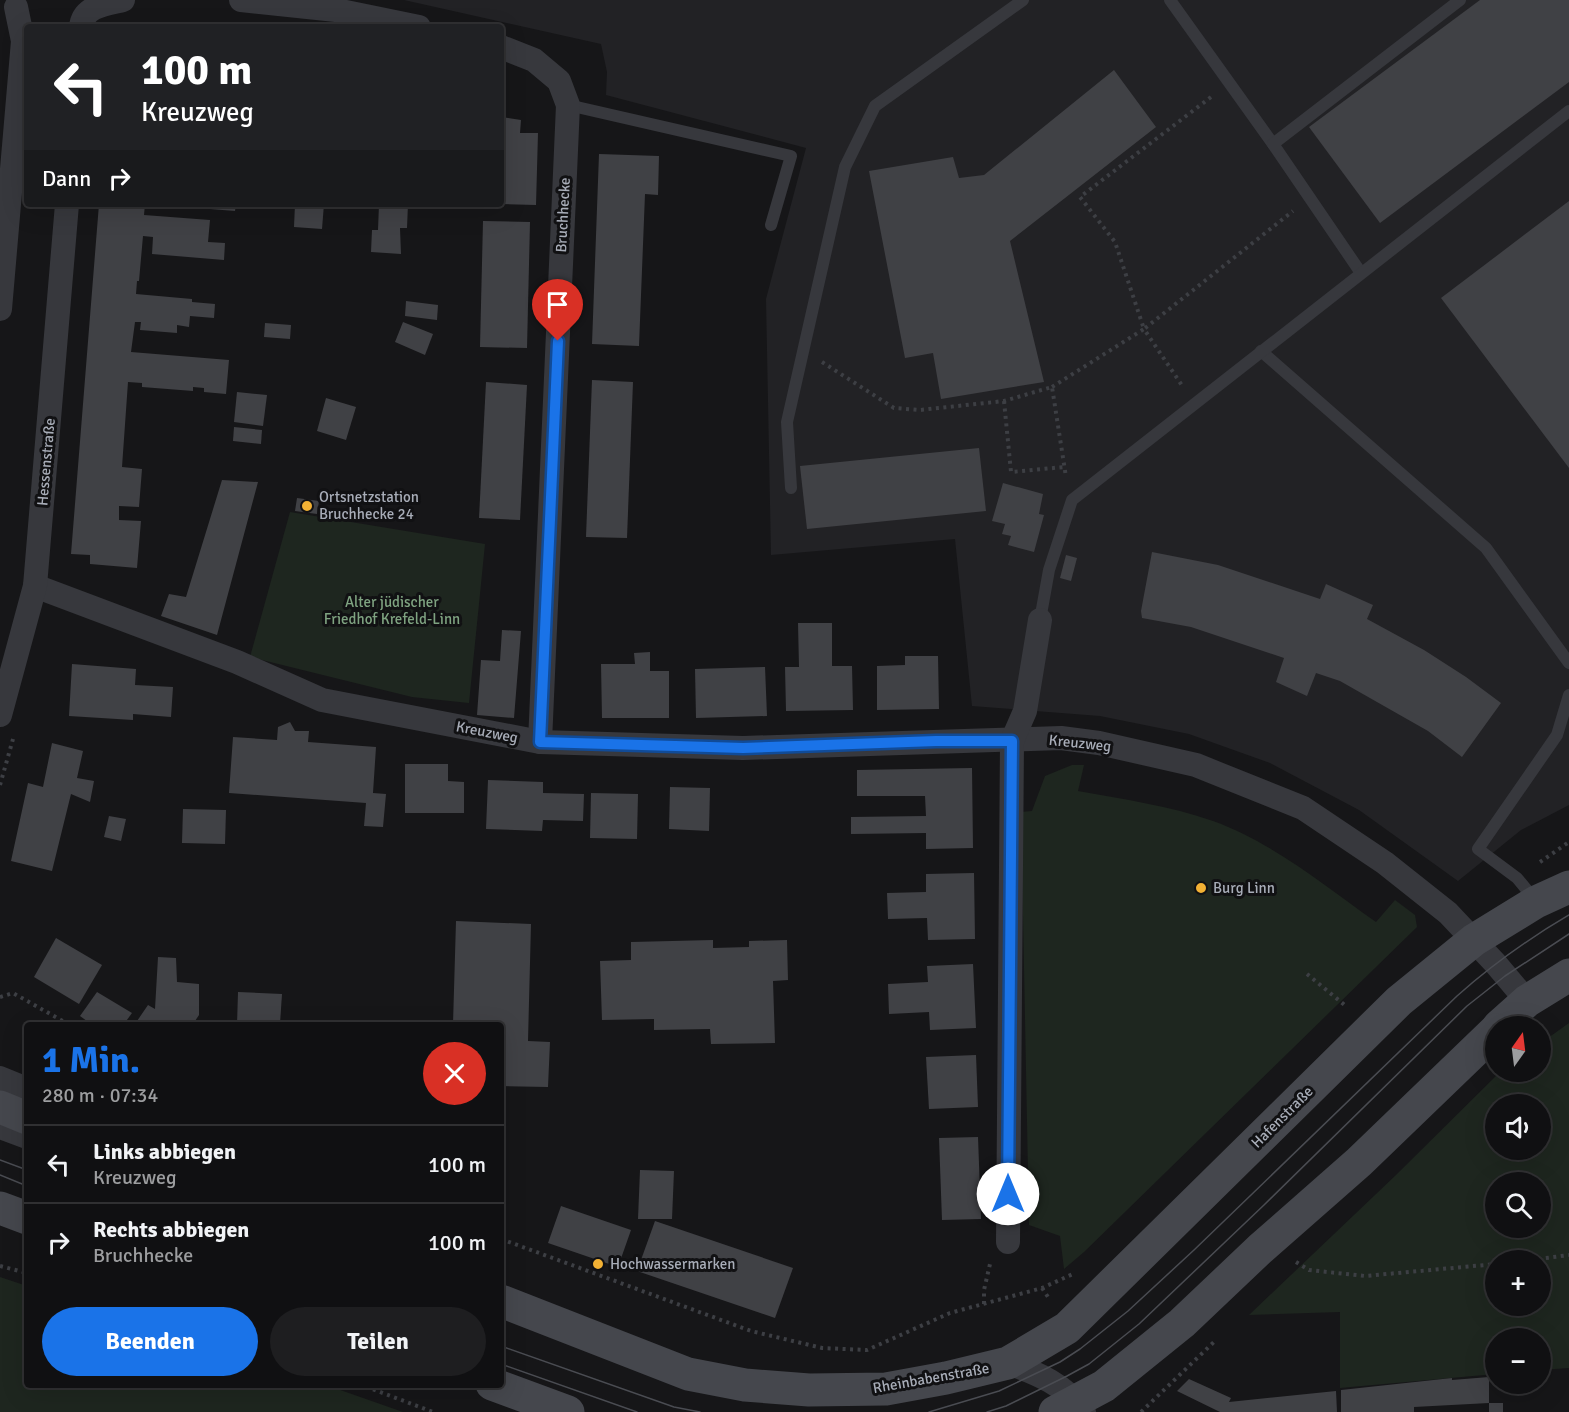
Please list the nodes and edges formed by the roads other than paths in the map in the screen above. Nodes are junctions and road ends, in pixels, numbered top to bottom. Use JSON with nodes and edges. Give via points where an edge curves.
{"nodes":[{"id":1,"x":123,"y":0,"type":"edge"},
{"id":2,"x":241,"y":0,"type":"edge"},
{"id":3,"x":1023,"y":0,"type":"edge"},
{"id":4,"x":1170,"y":0,"type":"edge"},
{"id":5,"x":1460,"y":0,"type":"edge"},
{"id":6,"x":17,"y":4,"type":"edge"},
{"id":7,"x":81,"y":23,"type":"edge"},
{"id":8,"x":404,"y":24,"type":"edge"},
{"id":9,"x":504,"y":48,"type":"edge"},
{"id":10,"x":568,"y":105,"type":"junction"},
{"id":11,"x":1569,"y":111,"type":"edge"},
{"id":12,"x":1273,"y":144,"type":"junction"},
{"id":13,"x":67,"y":207,"type":"edge"},
{"id":14,"x":771,"y":225,"type":"dead end"},
{"id":15,"x":1361,"y":273,"type":"junction"},
{"id":16,"x":0,"y":309,"type":"edge"},
{"id":17,"x":1261,"y":351,"type":"junction"},
{"id":18,"x":791,"y":488,"type":"dead end"},
{"id":19,"x":35,"y":586,"type":"junction"},
{"id":20,"x":1040,"y":620,"type":"joint"},
{"id":21,"x":1569,"y":663,"type":"edge"},
{"id":22,"x":1569,"y":695,"type":"edge"},
{"id":23,"x":0,"y":715,"type":"edge"},
{"id":24,"x":1012,"y":741,"type":"junction"},
{"id":25,"x":540,"y":742,"type":"junction"},
{"id":26,"x":1569,"y":887,"type":"edge"},
{"id":27,"x":1536,"y":902,"type":"junction"},
{"id":28,"x":1474,"y":940,"type":"junction"},
{"id":29,"x":1569,"y":975,"type":"edge"},
{"id":30,"x":1527,"y":1000,"type":"junction"},
{"id":31,"x":1510,"y":1016,"type":"edge"},
{"id":32,"x":1485,"y":1041,"type":"edge"},
{"id":33,"x":0,"y":1077,"type":"edge"},
{"id":34,"x":24,"y":1088,"type":"edge"},
{"id":35,"x":0,"y":1107,"type":"edge"},
{"id":36,"x":24,"y":1117,"type":"edge"},
{"id":37,"x":0,"y":1127,"type":"edge"},
{"id":38,"x":24,"y":1136,"type":"edge"},
{"id":39,"x":0,"y":1208,"type":"edge"},
{"id":40,"x":24,"y":1217,"type":"edge"},
{"id":41,"x":1008,"y":1242,"type":"road end"},
{"id":42,"x":504,"y":1302,"type":"edge"},
{"id":43,"x":1008,"y":1363,"type":"junction"},
{"id":44,"x":503,"y":1388,"type":"edge"},
{"id":45,"x":1072,"y":1409,"type":"edge"},
{"id":46,"x":568,"y":1412,"type":"edge"}],
"edges":[{"from":1,"to":7,"type":"street","via":[[93,7]]},
{"from":2,"to":8,"type":"street","via":[[336,10]]},
{"from":3,"to":18,"type":"lane","via":[[875,106],[845,167],[787,422]]},
{"from":4,"to":12,"type":"lane"},
{"from":5,"to":12,"type":"lane"},
{"from":6,"to":16,"type":"street","via":[[22,41]]},
{"from":9,"to":10,"type":"street","name":"Bruchhecke","via":[[534,60],[559,81]]},
{"from":10,"to":14,"type":"lane","via":[[791,156]]},
{"from":10,"to":25,"type":"street","name":"Bruchhecke"},
{"from":11,"to":15,"type":"lane"},
{"from":12,"to":15,"type":"lane"},
{"from":13,"to":19,"type":"street","name":"Hessenstraße"},
{"from":15,"to":17,"type":"lane"},
{"from":17,"to":20,"type":"lane","via":[[1072,500],[1049,570]]},
{"from":17,"to":21,"type":"lane","via":[[1486,548]]},
{"from":19,"to":23,"type":"street","name":"Hessenstraße"},
{"from":19,"to":25,"type":"street","name":"Kreuzweg","via":[[237,662],[322,700]]},
{"from":20,"to":24,"type":"street","via":[[1025,711]]},
{"from":22,"to":27,"type":"lane","via":[[1557,735],[1478,849],[1517,878]]},
{"from":24,"to":25,"type":"street","name":"Kreuzweg","via":[[743,748]]},
{"from":24,"to":28,"type":"street","name":"Kreuzweg","via":[[1061,738],[1196,765],[1304,808],[1385,864],[1448,913]]},
{"from":24,"to":41,"type":"street"},
{"from":26,"to":27,"type":"main road","name":"Hafenstraße"},
{"from":27,"to":28,"type":"main road","name":"Hafenstraße"},
{"from":28,"to":30,"type":"street","name":"Kreuzweg"},
{"from":28,"to":43,"type":"main road","name":"Hafenstraße","via":[[1400,1000],[1067,1328]]},
{"from":29,"to":30,"type":"main road"},
{"from":30,"to":31,"type":"main road"},
{"from":32,"to":45,"type":"main road","via":[[1182,1323]]},
{"from":33,"to":34,"type":"street"},
{"from":35,"to":36,"type":"main road"},
{"from":37,"to":38,"type":"street"},
{"from":39,"to":40,"type":"main road"},
{"from":42,"to":43,"type":"main road","name":"Rheinbabenstraße","via":[[688,1374],[745,1385],[809,1390],[886,1389]]},
{"from":43,"to":45,"type":"street","name":"Rheinbabenstraße","via":[[1044,1377]]},
{"from":44,"to":46,"type":"main road"}]}
